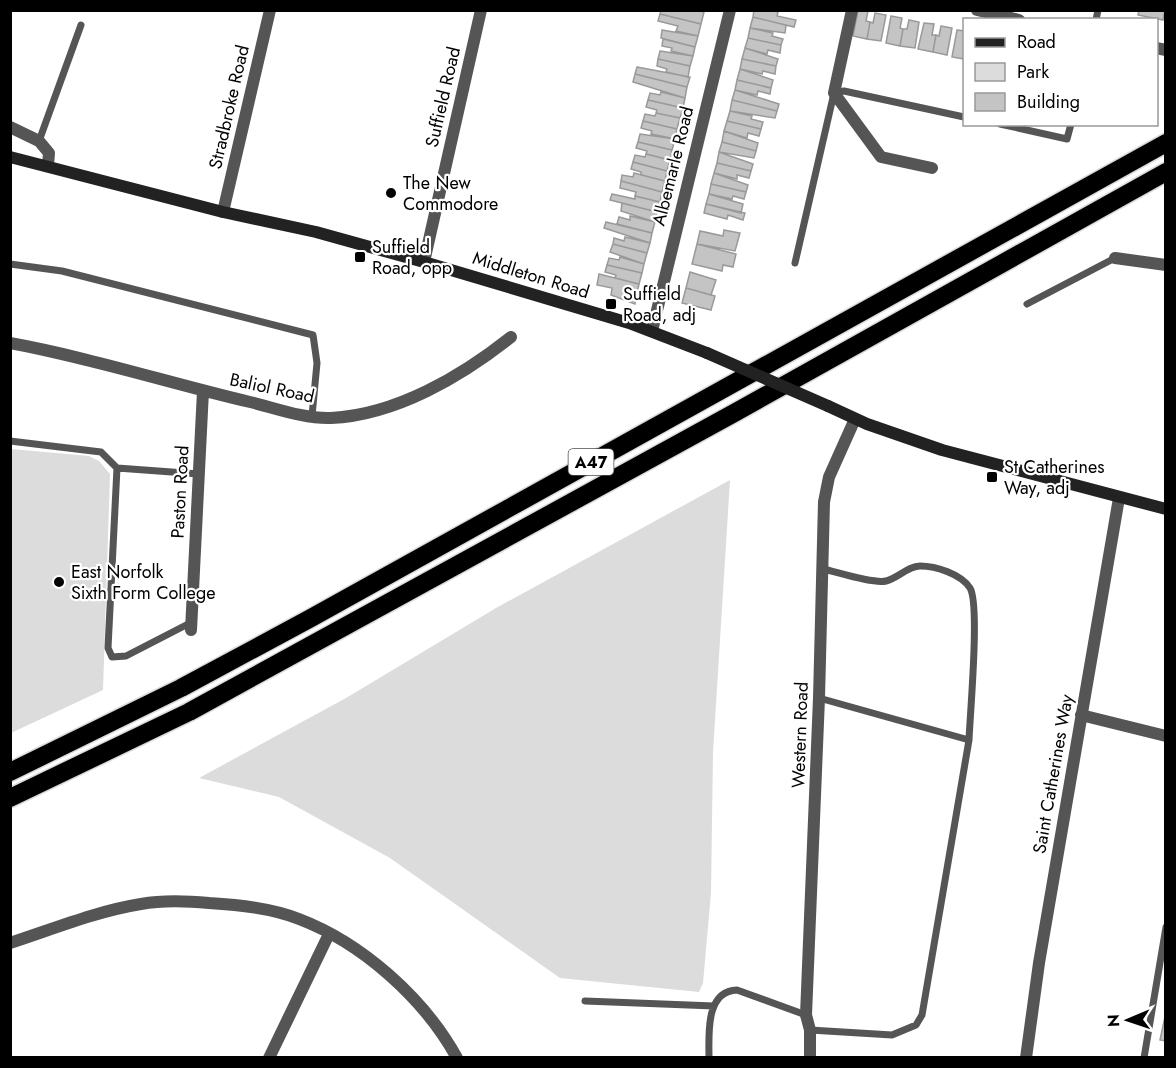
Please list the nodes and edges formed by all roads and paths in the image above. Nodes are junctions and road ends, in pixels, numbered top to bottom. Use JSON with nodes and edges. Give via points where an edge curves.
{"nodes":[{"id":1,"x":270,"y":10,"type":"edge"},
{"id":2,"x":482,"y":10,"type":"edge"},
{"id":3,"x":730,"y":10,"type":"edge"},
{"id":4,"x":852,"y":10,"type":"edge"},
{"id":5,"x":977,"y":10,"type":"edge"},
{"id":6,"x":1011,"y":18,"type":"edge"},
{"id":7,"x":81,"y":25,"type":"dead end"},
{"id":8,"x":834,"y":93,"type":"junction"},
{"id":9,"x":963,"y":117,"type":"edge"},
{"id":10,"x":1009,"y":126,"type":"edge"},
{"id":11,"x":1070,"y":126,"type":"edge"},
{"id":12,"x":10,"y":127,"type":"edge"},
{"id":13,"x":39,"y":141,"type":"junction"},
{"id":14,"x":1166,"y":143,"type":"edge"},
{"id":15,"x":10,"y":157,"type":"edge"},
{"id":16,"x":48,"y":165,"type":"junction"},
{"id":17,"x":932,"y":168,"type":"dead end"},
{"id":18,"x":1166,"y":172,"type":"edge"},
{"id":19,"x":223,"y":212,"type":"junction"},
{"id":20,"x":1115,"y":258,"type":"joint"},
{"id":21,"x":424,"y":262,"type":"junction"},
{"id":22,"x":795,"y":263,"type":"dead end"},
{"id":23,"x":10,"y":264,"type":"edge"},
{"id":24,"x":1166,"y":265,"type":"edge"},
{"id":25,"x":1027,"y":304,"type":"dead end"},
{"id":26,"x":652,"y":331,"type":"junction"},
{"id":27,"x":512,"y":337,"type":"dead end"},
{"id":28,"x":10,"y":343,"type":"edge"},
{"id":29,"x":203,"y":391,"type":"junction"},
{"id":30,"x":312,"y":416,"type":"junction"},
{"id":31,"x":855,"y":419,"type":"junction"},
{"id":32,"x":10,"y":441,"type":"edge"},
{"id":33,"x":117,"y":468,"type":"junction"},
{"id":34,"x":199,"y":474,"type":"junction"},
{"id":35,"x":1119,"y":498,"type":"junction"},
{"id":36,"x":1166,"y":509,"type":"edge"},
{"id":37,"x":823,"y":569,"type":"junction"},
{"id":38,"x":191,"y":626,"type":"joint"},
{"id":39,"x":819,"y":698,"type":"junction"},
{"id":40,"x":1081,"y":715,"type":"junction"},
{"id":41,"x":1166,"y":736,"type":"edge"},
{"id":42,"x":969,"y":740,"type":"junction"},
{"id":43,"x":10,"y":772,"type":"edge"},
{"id":44,"x":10,"y":798,"type":"edge"},
{"id":45,"x":1166,"y":927,"type":"edge"},
{"id":46,"x":329,"y":934,"type":"junction"},
{"id":47,"x":10,"y":943,"type":"edge"},
{"id":48,"x":585,"y":1001,"type":"dead end"},
{"id":49,"x":714,"y":1006,"type":"junction"},
{"id":50,"x":806,"y":1015,"type":"junction"},
{"id":51,"x":810,"y":1029,"type":"junction"},
{"id":52,"x":269,"y":1058,"type":"edge"},
{"id":53,"x":457,"y":1058,"type":"edge"},
{"id":54,"x":709,"y":1058,"type":"edge"},
{"id":55,"x":810,"y":1058,"type":"edge"},
{"id":56,"x":1026,"y":1058,"type":"edge"},
{"id":57,"x":1144,"y":1058,"type":"edge"}],
"edges":[{"from":1,"to":19,"type":"street","name":"Stradbroke Road"},
{"from":2,"to":21,"type":"street","name":"Suffield Road"},
{"from":3,"to":26,"type":"street","name":"Albemarle Road"},
{"from":4,"to":8,"type":"street"},
{"from":5,"to":6,"type":"street"},
{"from":7,"to":13,"type":"lane"},
{"from":8,"to":9,"type":"lane","via":[[844,91]]},
{"from":8,"to":17,"type":"street","via":[[881,157]]},
{"from":8,"to":22,"type":"lane"},
{"from":10,"to":11,"type":"lane","via":[[1067,139]]},
{"from":12,"to":13,"type":"street"},
{"from":13,"to":16,"type":"street","via":[[49,153]]},
{"from":14,"to":43,"type":"highway","number":"A47","via":[[311,618],[181,688]]},
{"from":15,"to":16,"type":"main road","name":"Middleton Road"},
{"from":16,"to":19,"type":"main road","name":"Middleton Road"},
{"from":18,"to":44,"type":"highway","number":"A47","via":[[189,712]]},
{"from":19,"to":21,"type":"main road","name":"Middleton Road","via":[[316,232]]},
{"from":20,"to":24,"type":"street"},
{"from":20,"to":25,"type":"lane"},
{"from":21,"to":26,"type":"main road","name":"Middleton Road"},
{"from":23,"to":30,"type":"lane","via":[[62,271],[313,334],[316,363]]},
{"from":26,"to":31,"type":"main road","name":"Middleton Road","bridge":true},
{"from":27,"to":30,"type":"street","name":"Baliol Road","via":[[474,367],[391,406],[330,418]]},
{"from":28,"to":29,"type":"street","name":"Baliol Road","via":[[78,356]]},
{"from":29,"to":30,"type":"street","name":"Baliol Road"},
{"from":29,"to":34,"type":"street","name":"Paston Road"},
{"from":31,"to":35,"type":"main road","name":"Middleton Road","via":[[942,450]]},
{"from":31,"to":37,"type":"street","name":"Western Road","via":[[829,477],[824,502]]},
{"from":32,"to":33,"type":"lane","via":[[100,452]]},
{"from":33,"to":34,"type":"lane"},
{"from":33,"to":38,"type":"lane","via":[[108,648],[112,657],[126,656]]},
{"from":34,"to":38,"type":"street","name":"Paston Road"},
{"from":35,"to":36,"type":"main road","name":"Middleton Road"},
{"from":35,"to":40,"type":"street","name":"Saint Catherines Way"},
{"from":37,"to":39,"type":"street","name":"Western Road"},
{"from":37,"to":42,"type":"lane","via":[[882,581],[920,566],[953,574],[964,581],[974,605]]},
{"from":39,"to":42,"type":"lane"},
{"from":39,"to":50,"type":"street","name":"Western Road"},
{"from":40,"to":41,"type":"street"},
{"from":40,"to":56,"type":"street","name":"Saint Catherines Way"},
{"from":42,"to":51,"type":"lane","via":[[922,1015],[916,1025],[892,1035]]},
{"from":45,"to":57,"type":"lane"},
{"from":46,"to":47,"type":"street","via":[[299,919],[239,905],[144,903]]},
{"from":46,"to":52,"type":"street"},
{"from":46,"to":53,"type":"street","via":[[366,956],[419,1005]]},
{"from":48,"to":49,"type":"lane"},
{"from":49,"to":50,"type":"lane","via":[[720,995],[737,990]]},
{"from":49,"to":54,"type":"lane"},
{"from":50,"to":51,"type":"street","name":"Western Road"},
{"from":51,"to":55,"type":"street","name":"Western Road"}]}
